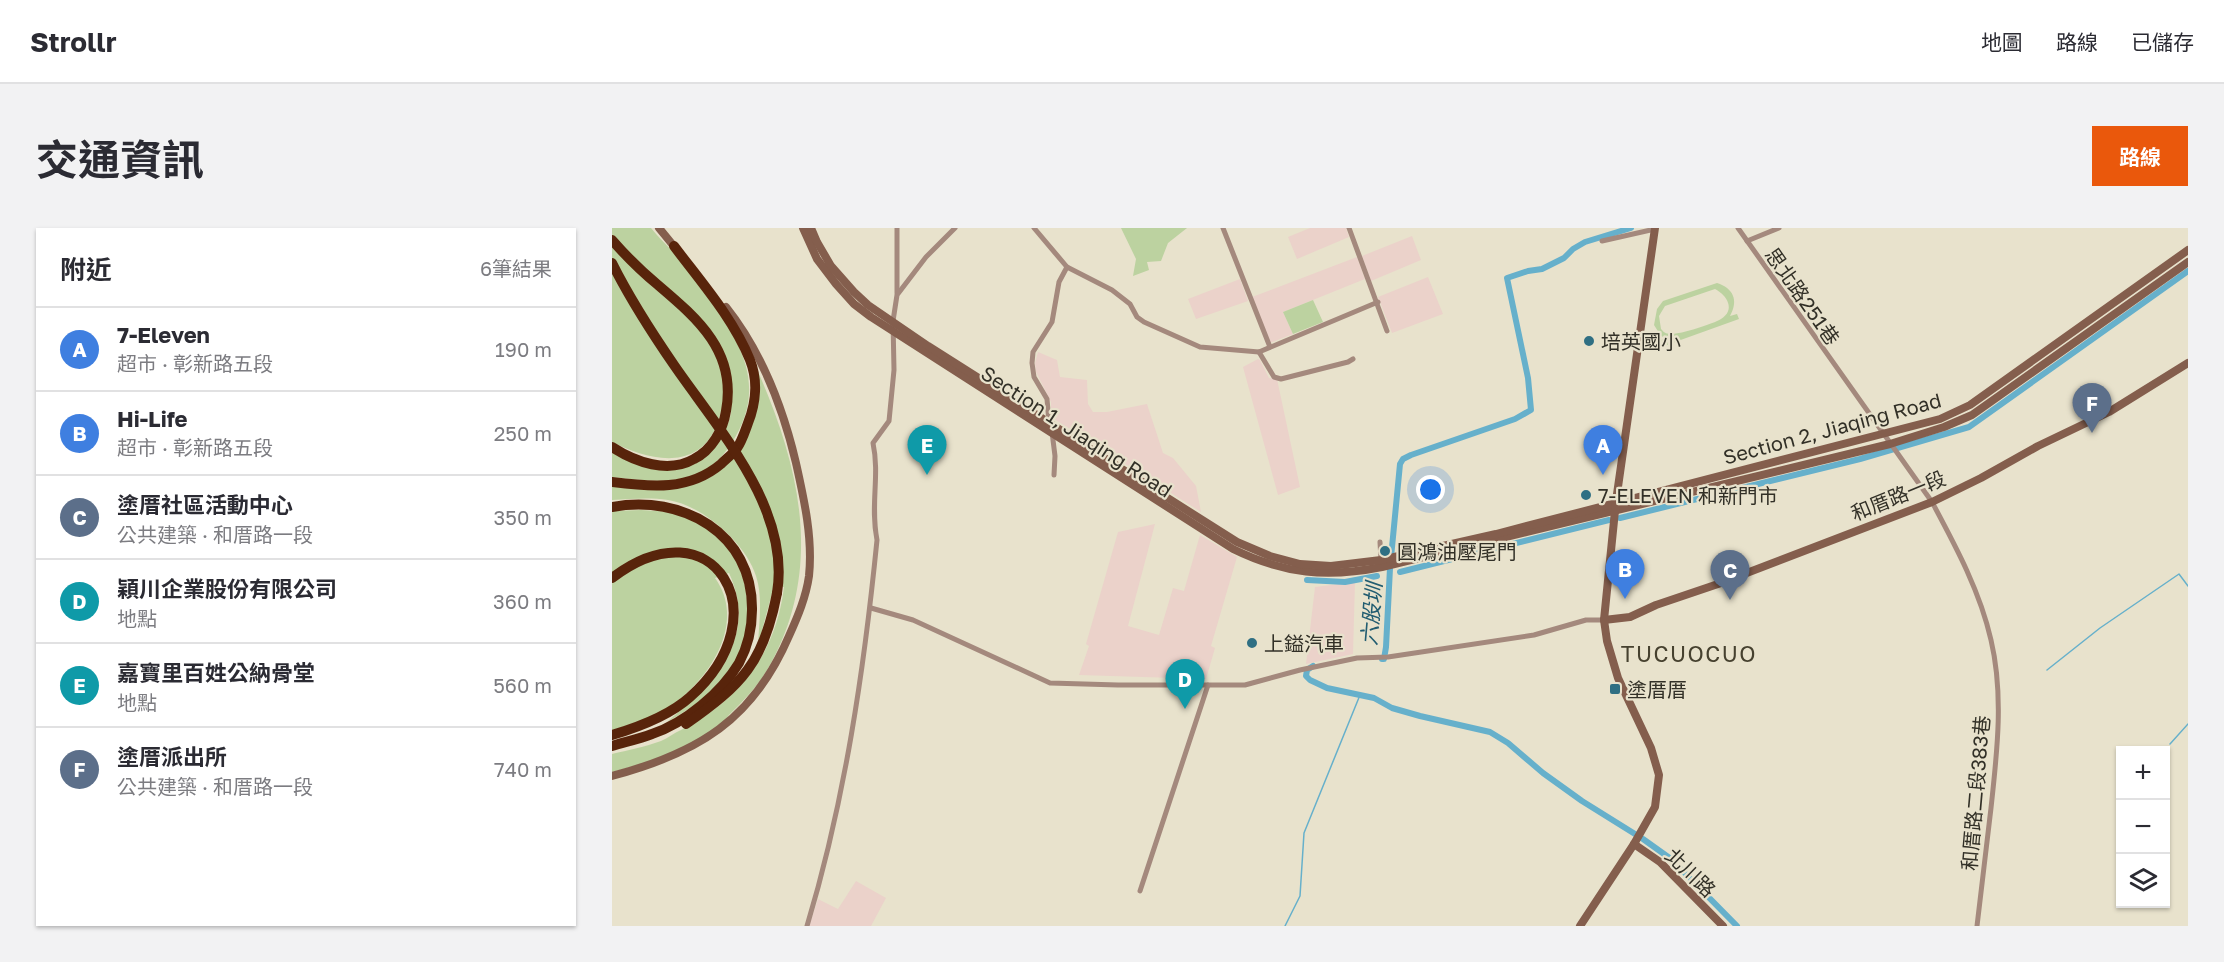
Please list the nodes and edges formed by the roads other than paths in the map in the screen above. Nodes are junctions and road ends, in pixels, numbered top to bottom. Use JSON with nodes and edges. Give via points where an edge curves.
{"nodes":[{"id":1,"x":658,"y":228,"type":"edge"},
{"id":2,"x":803,"y":228,"type":"edge"},
{"id":3,"x":812,"y":228,"type":"edge"},
{"id":4,"x":897,"y":228,"type":"edge"},
{"id":5,"x":955,"y":228,"type":"edge"},
{"id":6,"x":1034,"y":228,"type":"edge"},
{"id":7,"x":1223,"y":228,"type":"edge"},
{"id":8,"x":1349,"y":228,"type":"edge"},
{"id":9,"x":1655,"y":228,"type":"edge"},
{"id":10,"x":1738,"y":228,"type":"edge"},
{"id":11,"x":1779,"y":228,"type":"edge"},
{"id":12,"x":612,"y":240,"type":"edge"},
{"id":13,"x":1602,"y":241,"type":"dead end"},
{"id":14,"x":1747,"y":241,"type":"junction"},
{"id":15,"x":674,"y":246,"type":"junction"},
{"id":16,"x":2188,"y":250,"type":"edge"},
{"id":17,"x":2188,"y":262,"type":"edge"},
{"id":18,"x":612,"y":263,"type":"edge"},
{"id":19,"x":1067,"y":267,"type":"junction"},
{"id":20,"x":897,"y":295,"type":"junction"},
{"id":21,"x":1378,"y":302,"type":"junction"},
{"id":22,"x":893,"y":321,"type":"junction"},
{"id":23,"x":1387,"y":331,"type":"dead end"},
{"id":24,"x":893,"y":332,"type":"junction"},
{"id":25,"x":1270,"y":347,"type":"junction"},
{"id":26,"x":1258,"y":352,"type":"junction"},
{"id":27,"x":1353,"y":359,"type":"dead end"},
{"id":28,"x":2188,"y":363,"type":"edge"},
{"id":29,"x":1845,"y":380,"type":"joint"},
{"id":30,"x":1049,"y":422,"type":"junction"},
{"id":31,"x":1882,"y":433,"type":"junction"},
{"id":32,"x":1053,"y":434,"type":"junction"},
{"id":33,"x":612,"y":447,"type":"edge"},
{"id":34,"x":1893,"y":448,"type":"junction"},
{"id":35,"x":1053,"y":475,"type":"dead end"},
{"id":36,"x":612,"y":482,"type":"edge"},
{"id":37,"x":1932,"y":502,"type":"junction"},
{"id":38,"x":1616,"y":506,"type":"junction"},
{"id":39,"x":612,"y":507,"type":"edge"},
{"id":40,"x":1380,"y":542,"type":"dead end"},
{"id":41,"x":1382,"y":564,"type":"junction"},
{"id":42,"x":612,"y":578,"type":"edge"},
{"id":43,"x":871,"y":608,"type":"junction"},
{"id":44,"x":1604,"y":620,"type":"junction"},
{"id":45,"x":1208,"y":685,"type":"junction"},
{"id":46,"x":612,"y":735,"type":"edge"},
{"id":47,"x":612,"y":748,"type":"edge"},
{"id":48,"x":612,"y":777,"type":"edge"},
{"id":49,"x":1634,"y":844,"type":"junction"},
{"id":50,"x":1140,"y":891,"type":"dead end"},
{"id":51,"x":807,"y":926,"type":"edge"},
{"id":52,"x":1580,"y":926,"type":"edge"},
{"id":53,"x":1723,"y":926,"type":"edge"},
{"id":54,"x":1977,"y":926,"type":"edge"}],
"edges":[{"from":1,"to":15,"type":"street"},
{"from":2,"to":24,"type":"street","name":"Section 1, Jiaqing Road","via":[[817,259],[836,284],[854,304]]},
{"from":3,"to":22,"type":"street","name":"Section 1, Jiaqing Road","via":[[831,266],[845,283]]},
{"from":4,"to":20,"type":"street"},
{"from":5,"to":20,"type":"street"},
{"from":6,"to":19,"type":"street"},
{"from":7,"to":25,"type":"street"},
{"from":8,"to":21,"type":"street"},
{"from":9,"to":13,"type":"street"},
{"from":9,"to":38,"type":"street"},
{"from":10,"to":14,"type":"street","name":"思北路251巷"},
{"from":11,"to":14,"type":"street"},
{"from":12,"to":33,"type":"highway","via":[[703,326],[717,350],[729,399],[724,424],[711,446],[688,463],[666,466],[639,461]]},
{"from":14,"to":29,"type":"street","name":"思北路251巷"},
{"from":15,"to":36,"type":"highway","via":[[725,313],[751,362],[755,382],[751,416],[737,448],[696,480],[660,486]]},
{"from":15,"to":48,"type":"street","via":[[736,320],[779,404],[806,513],[809,573],[806,597],[779,659],[755,696],[703,741],[672,757]]},
{"from":16,"to":31,"type":"street","name":"Section 2, Jiaqing Road","via":[[1971,405],[1940,418]]},
{"from":17,"to":34,"type":"street","name":"Section 2, Jiaqing Road","via":[[1972,415]]},
{"from":18,"to":47,"type":"highway","bridge":true,"via":[[758,494],[777,542],[780,574],[764,643],[741,681],[683,727]]},
{"from":19,"to":26,"type":"street","via":[[1112,290],[1144,322],[1187,343],[1218,350]]},
{"from":19,"to":30,"type":"street","via":[[1059,282],[1052,322],[1033,352],[1034,377],[1047,399]]},
{"from":20,"to":22,"type":"street"},
{"from":21,"to":23,"type":"street"},
{"from":21,"to":25,"type":"street"},
{"from":22,"to":24,"type":"street"},
{"from":22,"to":30,"type":"street","name":"Section 1, Jiaqing Road"},
{"from":24,"to":32,"type":"street","name":"Section 1, Jiaqing Road"},
{"from":24,"to":43,"type":"street","via":[[890,421],[873,443],[877,460],[873,521],[877,540]]},
{"from":25,"to":26,"type":"street"},
{"from":26,"to":27,"type":"street","via":[[1274,377],[1281,379]]},
{"from":28,"to":37,"type":"street","name":"和厝路一段","via":[[2109,412]]},
{"from":29,"to":31,"type":"street","name":"和厝路二段383巷"},
{"from":30,"to":32,"type":"street"},
{"from":30,"to":41,"type":"street","name":"Section 1, Jiaqing Road","via":[[1251,549],[1300,564]]},
{"from":31,"to":34,"type":"street","name":"和厝路二段383巷"},
{"from":31,"to":38,"type":"street","name":"Section 2, Jiaqing Road"},
{"from":32,"to":35,"type":"street"},
{"from":32,"to":41,"type":"street","name":"Section 1, Jiaqing Road","via":[[1254,559],[1282,568],[1336,574]]},
{"from":34,"to":37,"type":"street","name":"和厝路二段383巷"},
{"from":34,"to":38,"type":"street","name":"Section 2, Jiaqing Road"},
{"from":37,"to":44,"type":"street","name":"和厝路一段","via":[[1630,617]]},
{"from":37,"to":54,"type":"street","name":"和厝路二段383巷","via":[[1958,550],[1980,604],[1992,641],[1997,687],[1999,741]]},
{"from":38,"to":41,"type":"street"},
{"from":38,"to":44,"type":"street"},
{"from":39,"to":47,"type":"highway","via":[[658,505],[698,517],[734,548],[753,593],[749,639],[725,681],[707,700],[673,724]]},
{"from":40,"to":41,"type":"street"},
{"from":42,"to":46,"type":"highway","via":[[628,565],[683,553],[719,570],[734,603],[734,627],[711,676],[672,711]]},
{"from":43,"to":45,"type":"street","via":[[913,620],[1050,683]]},
{"from":43,"to":51,"type":"street","via":[[842,789]]},
{"from":44,"to":45,"type":"street","via":[[1586,620],[1534,635],[1323,664],[1245,685]]},
{"from":44,"to":49,"type":"street","via":[[1618,678],[1651,748],[1659,776],[1655,807]]},
{"from":45,"to":50,"type":"street"},
{"from":49,"to":52,"type":"street"},
{"from":49,"to":53,"type":"street","name":"北川路","via":[[1660,862]]}]}
